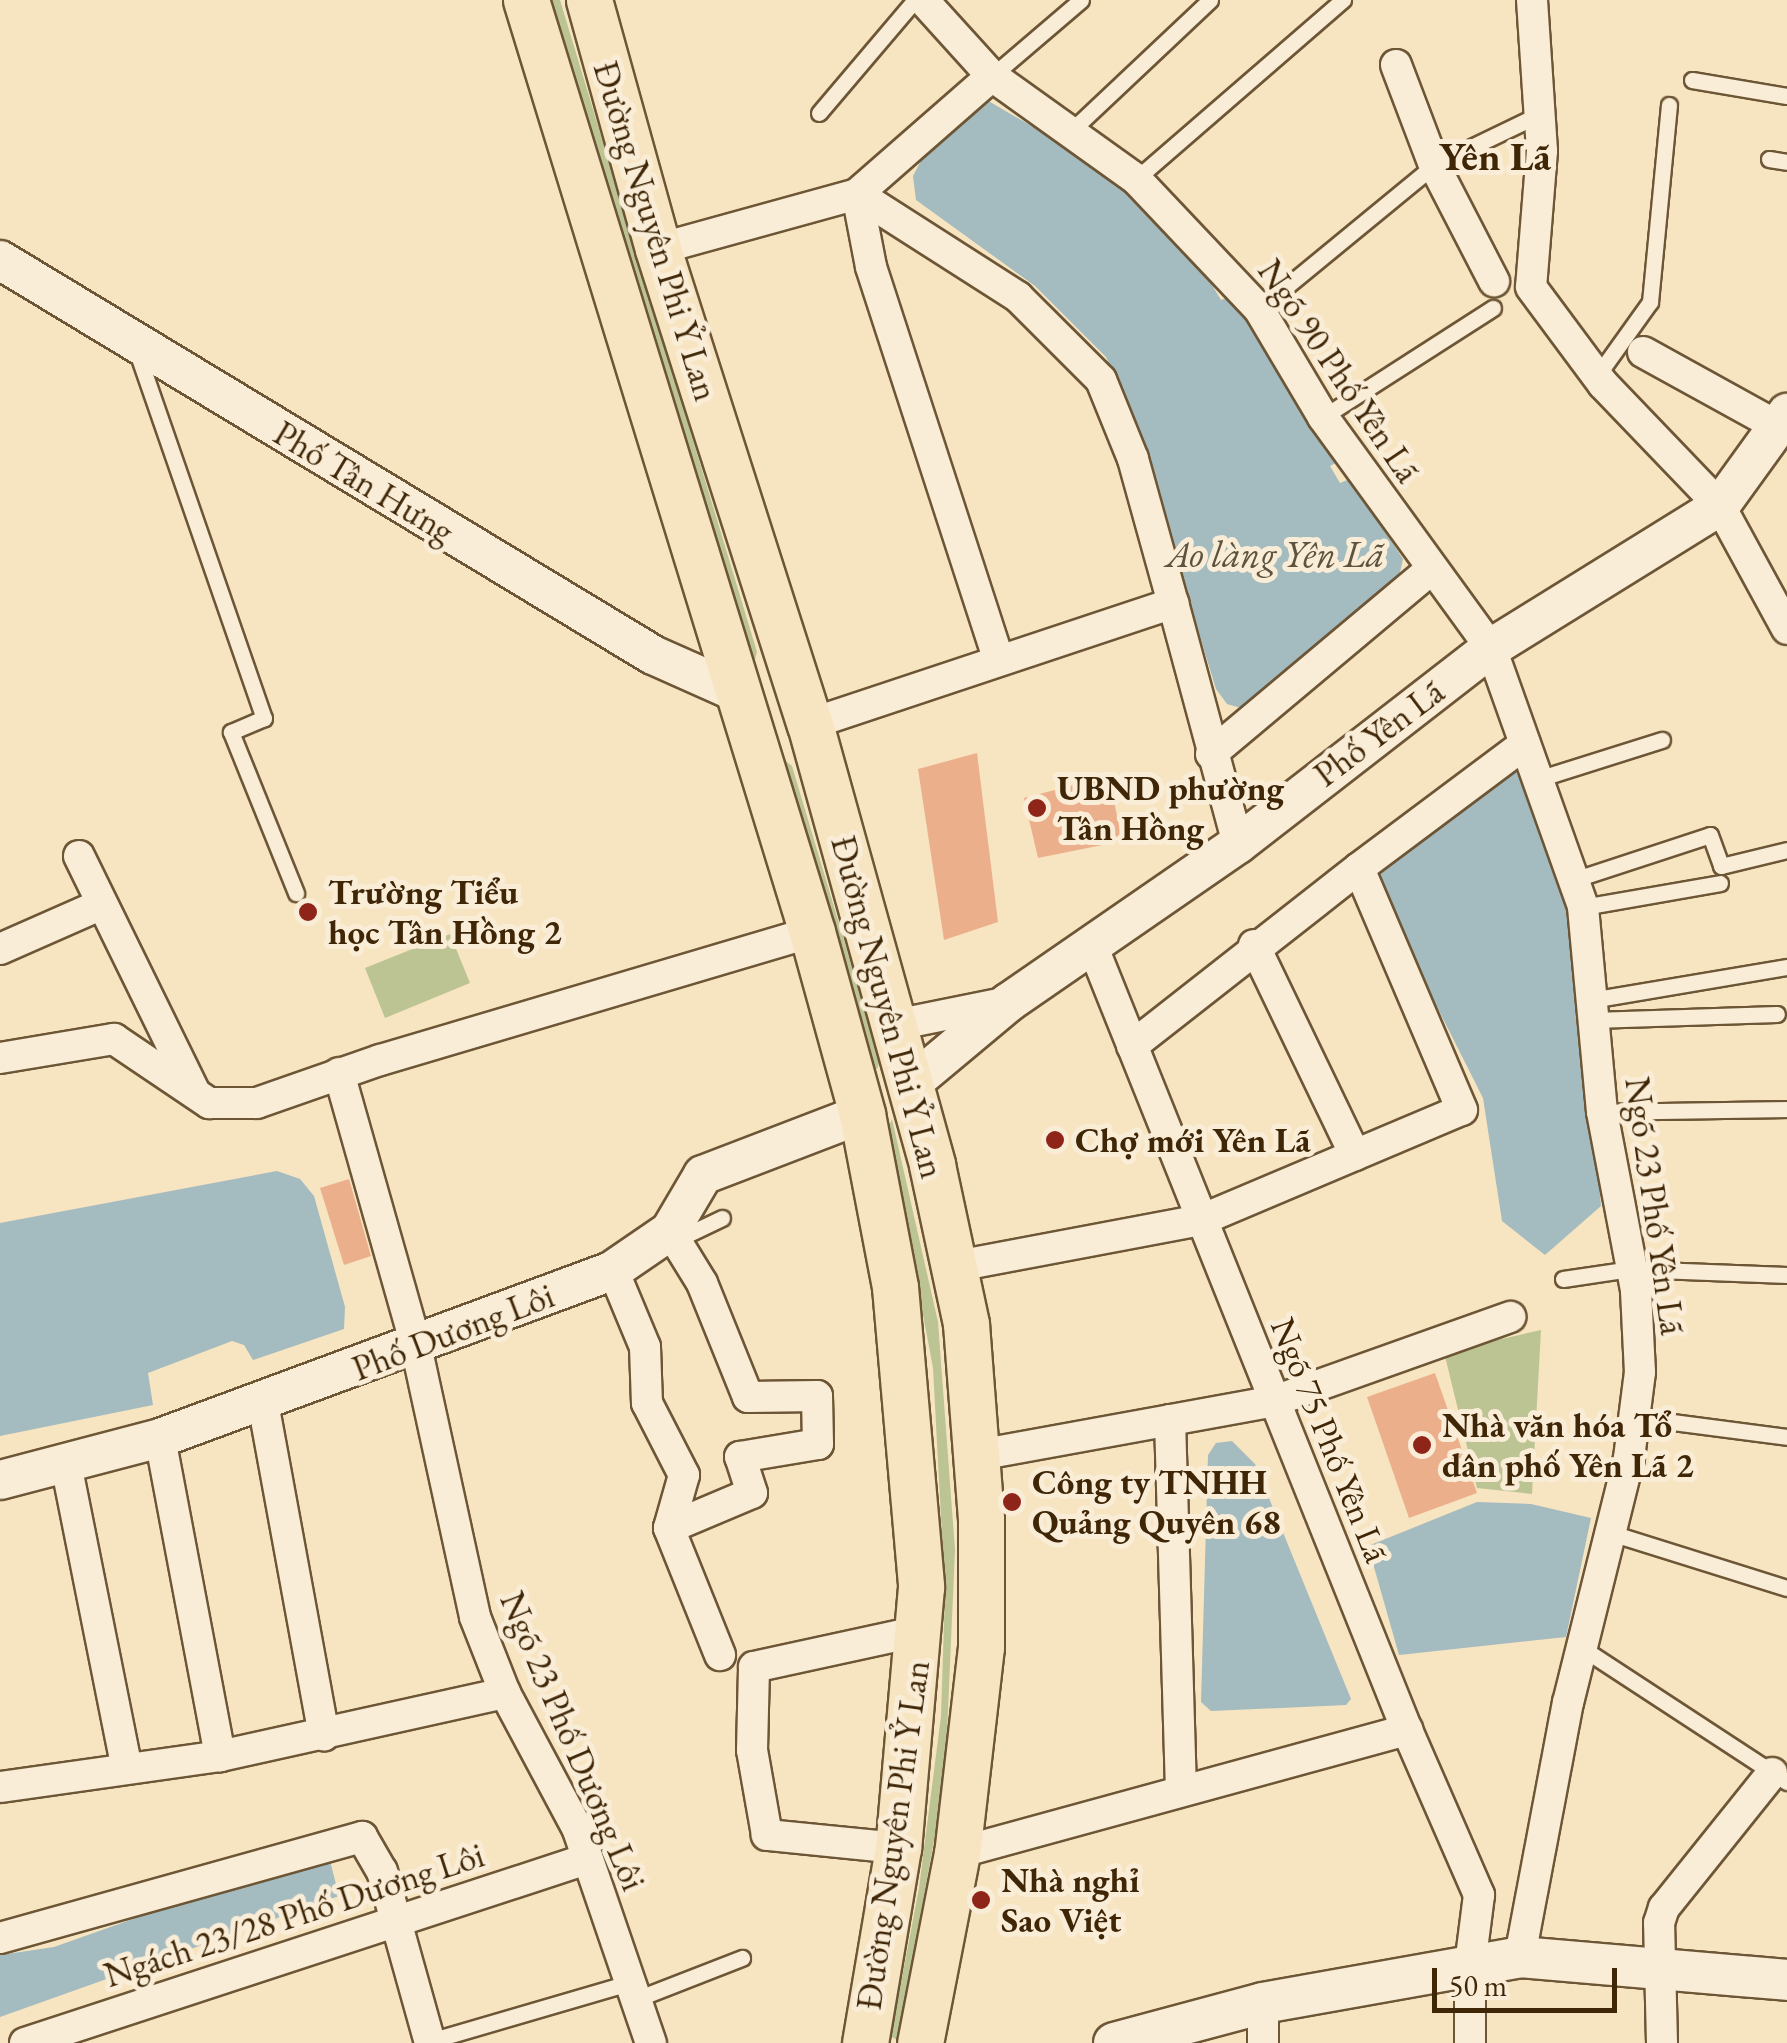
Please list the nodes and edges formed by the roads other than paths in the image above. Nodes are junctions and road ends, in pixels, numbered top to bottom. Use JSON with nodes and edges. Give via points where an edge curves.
{"nodes":[{"id":1,"x":526,"y":0,"type":"edge"},
{"id":2,"x":589,"y":0,"type":"edge"},
{"id":3,"x":919,"y":0,"type":"edge"},
{"id":4,"x":1080,"y":0,"type":"edge"},
{"id":5,"x":1210,"y":0,"type":"edge"},
{"id":6,"x":1343,"y":0,"type":"edge"},
{"id":7,"x":1532,"y":0,"type":"edge"},
{"id":8,"x":1396,"y":65,"type":"dead end"},
{"id":9,"x":992,"y":76,"type":"junction"},
{"id":10,"x":1692,"y":80,"type":"dead end"},
{"id":11,"x":1787,"y":96,"type":"edge"},
{"id":12,"x":1669,"y":105,"type":"dead end"},
{"id":13,"x":818,"y":113,"type":"dead end"},
{"id":14,"x":1538,"y":115,"type":"junction"},
{"id":15,"x":1072,"y":130,"type":"junction"},
{"id":16,"x":1769,"y":159,"type":"dead end"},
{"id":17,"x":1787,"y":162,"type":"edge"},
{"id":18,"x":1434,"y":166,"type":"junction"},
{"id":19,"x":1136,"y":178,"type":"junction"},
{"id":20,"x":857,"y":194,"type":"junction"},
{"id":21,"x":658,"y":249,"type":"junction"},
{"id":22,"x":0,"y":260,"type":"edge"},
{"id":23,"x":1493,"y":295,"type":"joint"},
{"id":24,"x":1259,"y":309,"type":"junction"},
{"id":25,"x":135,"y":346,"type":"junction"},
{"id":26,"x":1644,"y":352,"type":"dead end"},
{"id":27,"x":1597,"y":376,"type":"junction"},
{"id":28,"x":1323,"y":416,"type":"junction"},
{"id":29,"x":1782,"y":419,"type":"edge"},
{"id":30,"x":1720,"y":506,"type":"junction"},
{"id":31,"x":1430,"y":570,"type":"junction"},
{"id":32,"x":1173,"y":604,"type":"junction"},
{"id":33,"x":1787,"y":630,"type":"edge"},
{"id":34,"x":1491,"y":648,"type":"junction"},
{"id":35,"x":999,"y":660,"type":"junction"},
{"id":36,"x":734,"y":692,"type":"junction"},
{"id":37,"x":810,"y":724,"type":"junction"},
{"id":38,"x":1662,"y":740,"type":"dead end"},
{"id":39,"x":1526,"y":744,"type":"junction"},
{"id":40,"x":1211,"y":754,"type":"junction"},
{"id":41,"x":1538,"y":779,"type":"junction"},
{"id":42,"x":1238,"y":844,"type":"junction"},
{"id":43,"x":1787,"y":850,"type":"edge"},
{"id":44,"x":79,"y":856,"type":"dead end"},
{"id":45,"x":1359,"y":868,"type":"junction"},
{"id":46,"x":1720,"y":883,"type":"dead end"},
{"id":47,"x":296,"y":893,"type":"dead end"},
{"id":48,"x":1578,"y":894,"type":"junction"},
{"id":49,"x":102,"y":904,"type":"junction"},
{"id":50,"x":812,"y":932,"type":"junction"},
{"id":51,"x":1092,"y":946,"type":"junction"},
{"id":52,"x":1254,"y":946,"type":"junction"},
{"id":53,"x":0,"y":950,"type":"edge"},
{"id":54,"x":1787,"y":967,"type":"edge"},
{"id":55,"x":1009,"y":1002,"type":"junction"},
{"id":56,"x":1592,"y":1010,"type":"junction"},
{"id":57,"x":1777,"y":1014,"type":"dead end"},
{"id":58,"x":895,"y":1025,"type":"junction"},
{"id":59,"x":1132,"y":1046,"type":"junction"},
{"id":60,"x":0,"y":1058,"type":"edge"},
{"id":61,"x":339,"y":1074,"type":"junction"},
{"id":62,"x":911,"y":1084,"type":"junction"},
{"id":63,"x":197,"y":1096,"type":"junction"},
{"id":64,"x":1787,"y":1109,"type":"edge"},
{"id":65,"x":1602,"y":1112,"type":"junction"},
{"id":66,"x":862,"y":1114,"type":"junction"},
{"id":67,"x":1355,"y":1155,"type":"junction"},
{"id":68,"x":722,"y":1218,"type":"dead end"},
{"id":69,"x":1201,"y":1220,"type":"junction"},
{"id":70,"x":673,"y":1236,"type":"junction"},
{"id":71,"x":957,"y":1266,"type":"junction"},
{"id":72,"x":1631,"y":1269,"type":"junction"},
{"id":73,"x":613,"y":1270,"type":"junction"},
{"id":74,"x":1787,"y":1274,"type":"edge"},
{"id":75,"x":1562,"y":1279,"type":"dead end"},
{"id":76,"x":1510,"y":1317,"type":"dead end"},
{"id":77,"x":416,"y":1346,"type":"junction"},
{"id":78,"x":1274,"y":1401,"type":"junction"},
{"id":79,"x":263,"y":1402,"type":"junction"},
{"id":80,"x":1634,"y":1417,"type":"junction"},
{"id":81,"x":1170,"y":1420,"type":"junction"},
{"id":82,"x":160,"y":1438,"type":"junction"},
{"id":83,"x":1787,"y":1438,"type":"edge"},
{"id":84,"x":978,"y":1454,"type":"junction"},
{"id":85,"x":66,"y":1464,"type":"junction"},
{"id":86,"x":0,"y":1480,"type":"edge"},
{"id":87,"x":668,"y":1528,"type":"junction"},
{"id":88,"x":1610,"y":1534,"type":"junction"},
{"id":89,"x":1787,"y":1588,"type":"edge"},
{"id":90,"x":919,"y":1631,"type":"junction"},
{"id":91,"x":1582,"y":1648,"type":"junction"},
{"id":92,"x":720,"y":1655,"type":"dead end"},
{"id":93,"x":505,"y":1693,"type":"junction"},
{"id":94,"x":1407,"y":1730,"type":"junction"},
{"id":95,"x":324,"y":1735,"type":"junction"},
{"id":96,"x":220,"y":1756,"type":"junction"},
{"id":97,"x":126,"y":1768,"type":"junction"},
{"id":98,"x":1780,"y":1777,"type":"edge"},
{"id":99,"x":0,"y":1787,"type":"edge"},
{"id":100,"x":1182,"y":1791,"type":"junction"},
{"id":101,"x":898,"y":1848,"type":"junction"},
{"id":102,"x":958,"y":1852,"type":"junction"},
{"id":103,"x":587,"y":1859,"type":"junction"},
{"id":104,"x":395,"y":1921,"type":"junction"},
{"id":105,"x":0,"y":1938,"type":"edge"},
{"id":106,"x":1520,"y":1957,"type":"junction"},
{"id":107,"x":742,"y":1958,"type":"dead end"},
{"id":108,"x":1470,"y":1965,"type":"junction"},
{"id":109,"x":1664,"y":1966,"type":"junction"},
{"id":110,"x":1787,"y":1980,"type":"edge"},
{"id":111,"x":631,"y":1991,"type":"junction"},
{"id":112,"x":1264,"y":2003,"type":"junction"},
{"id":113,"x":83,"y":2033,"type":"edge"},
{"id":114,"x":430,"y":2042,"type":"edge"},
{"id":115,"x":25,"y":2043,"type":"edge"},
{"id":116,"x":651,"y":2043,"type":"edge"},
{"id":117,"x":864,"y":2043,"type":"edge"},
{"id":118,"x":920,"y":2043,"type":"edge"},
{"id":119,"x":1114,"y":2043,"type":"edge"},
{"id":120,"x":1263,"y":2043,"type":"edge"},
{"id":121,"x":1470,"y":2043,"type":"edge"},
{"id":122,"x":1662,"y":2043,"type":"edge"}],
"edges":[{"from":1,"to":36,"type":"main road","name":"Đường Nguyên Phi Ỷ Lan"},
{"from":2,"to":21,"type":"main road","name":"Đường Nguyên Phi Ỷ Lan"},
{"from":3,"to":9,"type":"street","name":"Ngõ 90 Phố Yên Lã"},
{"from":3,"to":13,"type":"lane"},
{"from":4,"to":9,"type":"lane"},
{"from":5,"to":15,"type":"lane"},
{"from":6,"to":19,"type":"lane"},
{"from":7,"to":14,"type":"street"},
{"from":8,"to":18,"type":"street"},
{"from":9,"to":15,"type":"street","name":"Ngõ 90 Phố Yên Lã"},
{"from":9,"to":20,"type":"street"},
{"from":10,"to":11,"type":"lane"},
{"from":12,"to":27,"type":"lane","via":[[1650,302]]},
{"from":14,"to":18,"type":"lane"},
{"from":14,"to":27,"type":"street","via":[[1542,151],[1532,287]]},
{"from":15,"to":19,"type":"street","name":"Ngõ 90 Phố Yên Lã"},
{"from":16,"to":17,"type":"lane"},
{"from":18,"to":23,"type":"street"},
{"from":18,"to":24,"type":"lane"},
{"from":19,"to":24,"type":"street","name":"Ngõ 90 Phố Yên Lã"},
{"from":20,"to":21,"type":"street"},
{"from":20,"to":32,"type":"street","via":[[1018,297],[1101,380],[1133,459]]},
{"from":20,"to":35,"type":"street","via":[[871,267]]},
{"from":21,"to":37,"type":"main road","name":"Đường Nguyên Phi Ỷ Lan"},
{"from":22,"to":25,"type":"street","name":"Phố Tân Hưng"},
{"from":23,"to":28,"type":"lane"},
{"from":24,"to":28,"type":"street","name":"Ngõ 90 Phố Yên Lã"},
{"from":25,"to":36,"type":"street","name":"Phố Tân Hưng","via":[[652,655]]},
{"from":25,"to":47,"type":"lane","via":[[264,718],[231,732]]},
{"from":26,"to":29,"type":"street"},
{"from":27,"to":30,"type":"street"},
{"from":28,"to":31,"type":"street","name":"Ngõ 90 Phố Yên Lã"},
{"from":29,"to":30,"type":"street","name":"Phố Yên Lã"},
{"from":30,"to":33,"type":"street"},
{"from":30,"to":34,"type":"street","name":"Phố Yên Lã"},
{"from":31,"to":34,"type":"street","name":"Ngõ 90 Phố Yên Lã"},
{"from":31,"to":40,"type":"street"},
{"from":32,"to":35,"type":"street"},
{"from":32,"to":40,"type":"street"},
{"from":34,"to":39,"type":"street","name":"Ngõ 23 Phố Yên Lã"},
{"from":34,"to":42,"type":"street","name":"Phố Yên Lã"},
{"from":35,"to":37,"type":"street"},
{"from":36,"to":37,"type":"main road"},
{"from":36,"to":50,"type":"main road","name":"Đường Nguyên Phi Ỷ Lan"},
{"from":37,"to":58,"type":"main road","name":"Đường Nguyên Phi Ỷ Lan"},
{"from":38,"to":41,"type":"lane"},
{"from":39,"to":41,"type":"street","name":"Ngõ 23 Phố Yên Lã"},
{"from":39,"to":45,"type":"street"},
{"from":40,"to":42,"type":"street"},
{"from":41,"to":48,"type":"street","name":"Ngõ 23 Phố Yên Lã"},
{"from":42,"to":51,"type":"street","name":"Phố Yên Lã"},
{"from":43,"to":48,"type":"lane","via":[[1721,866],[1710,835]]},
{"from":44,"to":49,"type":"street"},
{"from":45,"to":52,"type":"street"},
{"from":45,"to":67,"type":"street","via":[[1462,1110]]},
{"from":46,"to":48,"type":"lane"},
{"from":48,"to":56,"type":"street","name":"Ngõ 23 Phố Yên Lã"},
{"from":49,"to":53,"type":"street"},
{"from":49,"to":63,"type":"street"},
{"from":50,"to":61,"type":"street"},
{"from":50,"to":66,"type":"main road","name":"Đường Nguyên Phi Ỷ Lan"},
{"from":51,"to":55,"type":"street","name":"Phố Yên Lã"},
{"from":51,"to":59,"type":"street","name":"Ngõ 75 Phố Yên Lã"},
{"from":52,"to":59,"type":"street"},
{"from":52,"to":67,"type":"street"},
{"from":54,"to":56,"type":"lane"},
{"from":55,"to":58,"type":"street"},
{"from":55,"to":62,"type":"street","name":"Phố Yên Lã"},
{"from":56,"to":57,"type":"lane"},
{"from":56,"to":65,"type":"street","name":"Ngõ 23 Phố Yên Lã"},
{"from":58,"to":62,"type":"main road","name":"Đường Nguyên Phi Ỷ Lan"},
{"from":59,"to":69,"type":"street","name":"Ngõ 75 Phố Yên Lã"},
{"from":60,"to":63,"type":"street","via":[[114,1039]]},
{"from":61,"to":63,"type":"street","via":[[258,1103],[224,1105]]},
{"from":61,"to":77,"type":"street","name":"Ngõ 23 Phố Dương Lôi"},
{"from":62,"to":66,"type":"main road"},
{"from":62,"to":71,"type":"main road","name":"Đường Nguyên Phi Ỷ Lan"},
{"from":64,"to":65,"type":"lane"},
{"from":65,"to":72,"type":"street","name":"Ngõ 23 Phố Yên Lã"},
{"from":66,"to":70,"type":"street","name":"Phố Dương Lôi","via":[[703,1175]]},
{"from":66,"to":90,"type":"main road","name":"Đường Nguyên Phi Ỷ Lan","via":[[903,1340]]},
{"from":67,"to":69,"type":"street"},
{"from":68,"to":70,"type":"lane"},
{"from":69,"to":71,"type":"street"},
{"from":69,"to":78,"type":"street","name":"Ngõ 75 Phố Yên Lã"},
{"from":70,"to":73,"type":"street","name":"Phố Dương Lôi"},
{"from":70,"to":87,"type":"street","via":[[702,1282],[748,1397],[817,1396],[818,1444],[740,1457],[752,1493]]},
{"from":71,"to":84,"type":"main road","name":"Đường Nguyên Phi Ỷ Lan"},
{"from":72,"to":74,"type":"lane"},
{"from":72,"to":75,"type":"lane"},
{"from":72,"to":80,"type":"street","name":"Ngõ 23 Phố Yên Lã","via":[[1640,1372]]},
{"from":73,"to":77,"type":"street","name":"Phố Dương Lôi"},
{"from":73,"to":87,"type":"street","via":[[645,1347],[647,1403],[684,1475]]},
{"from":76,"to":78,"type":"street"},
{"from":77,"to":79,"type":"street","name":"Phố Dương Lôi"},
{"from":77,"to":93,"type":"street","name":"Ngõ 23 Phố Dương Lôi","via":[[476,1617]]},
{"from":78,"to":81,"type":"street"},
{"from":78,"to":94,"type":"street","name":"Ngõ 75 Phố Yên Lã"},
{"from":79,"to":82,"type":"street","name":"Phố Dương Lôi"},
{"from":79,"to":95,"type":"street"},
{"from":80,"to":83,"type":"lane"},
{"from":80,"to":88,"type":"street","name":"Ngõ 23 Phố Yên Lã"},
{"from":81,"to":84,"type":"street"},
{"from":81,"to":100,"type":"street"},
{"from":82,"to":85,"type":"street","name":"Phố Dương Lôi"},
{"from":82,"to":96,"type":"street"},
{"from":84,"to":102,"type":"main road","name":"Đường Nguyên Phi Ỷ Lan","via":[[981,1647]]},
{"from":85,"to":86,"type":"street","name":"Phố Dương Lôi"},
{"from":85,"to":97,"type":"street"},
{"from":87,"to":92,"type":"street"},
{"from":88,"to":89,"type":"lane"},
{"from":88,"to":91,"type":"street","name":"Ngõ 23 Phố Yên Lã"},
{"from":90,"to":101,"type":"main road","name":"Đường Nguyên Phi Ỷ Lan"},
{"from":90,"to":101,"type":"street","via":[[754,1666],[752,1750],[767,1835]]},
{"from":91,"to":98,"type":"lane"},
{"from":91,"to":106,"type":"street","name":"Ngõ 23 Phố Yên Lã"},
{"from":93,"to":95,"type":"street"},
{"from":93,"to":103,"type":"street","name":"Ngõ 23 Phố Dương Lôi","via":[[546,1761]]},
{"from":94,"to":100,"type":"street"},
{"from":94,"to":108,"type":"street","name":"Ngõ 75 Phố Yên Lã","via":[[1479,1895]]},
{"from":95,"to":96,"type":"street"},
{"from":96,"to":97,"type":"street"},
{"from":97,"to":99,"type":"street"},
{"from":98,"to":109,"type":"street","via":[[1664,1908]]},
{"from":100,"to":102,"type":"street"},
{"from":101,"to":117,"type":"main road","name":"Đường Nguyên Phi Ỷ Lan"},
{"from":102,"to":118,"type":"main road","name":"Đường Nguyên Phi Ỷ Lan"},
{"from":103,"to":104,"type":"street","name":"Ngách 23/28 Phố Dương Lôi"},
{"from":103,"to":111,"type":"street","name":"Ngõ 23 Phố Dương Lôi"},
{"from":104,"to":105,"type":"street","via":[[368,1840],[352,1836]]},
{"from":104,"to":113,"type":"street","name":"Ngách 23/28 Phố Dương Lôi"},
{"from":104,"to":114,"type":"street"},
{"from":106,"to":108,"type":"main road"},
{"from":106,"to":109,"type":"main road"},
{"from":107,"to":111,"type":"lane"},
{"from":108,"to":112,"type":"main road"},
{"from":108,"to":121,"type":"street","name":"Ngõ 75 Phố Yên Lã"},
{"from":109,"to":110,"type":"main road"},
{"from":109,"to":122,"type":"street"},
{"from":111,"to":114,"type":"lane"},
{"from":111,"to":116,"type":"street","name":"Ngõ 23 Phố Dương Lôi"},
{"from":112,"to":119,"type":"main road"},
{"from":112,"to":120,"type":"street"},
{"from":113,"to":115,"type":"street","name":"Ngách 23/28 Phố Dương Lôi"}]}
